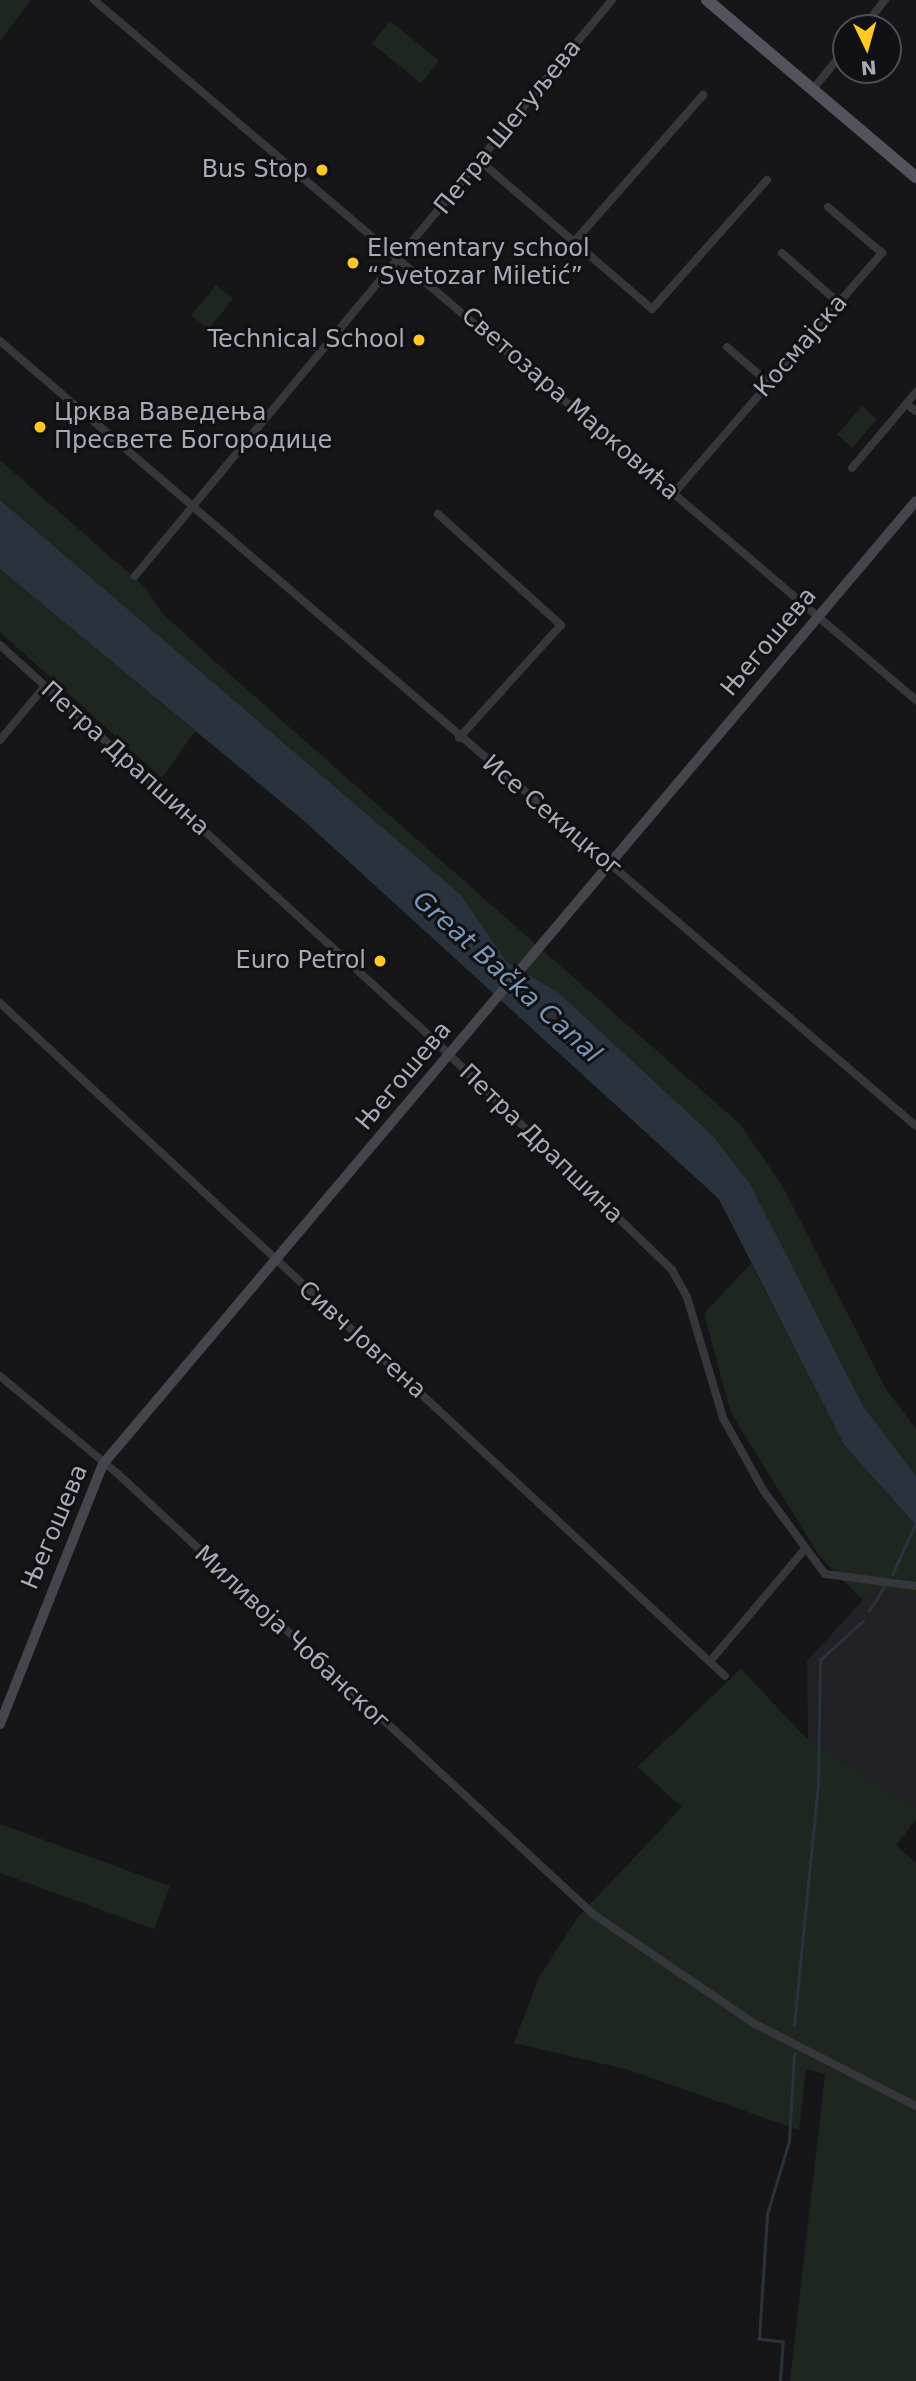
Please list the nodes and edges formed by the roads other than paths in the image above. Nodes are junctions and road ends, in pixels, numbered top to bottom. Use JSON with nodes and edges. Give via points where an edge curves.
{"nodes":[{"id":1,"x":94,"y":0,"type":"edge"},
{"id":2,"x":612,"y":0,"type":"edge"},
{"id":3,"x":707,"y":0,"type":"edge"},
{"id":4,"x":886,"y":0,"type":"edge"},
{"id":5,"x":874,"y":14,"type":"edge"},
{"id":6,"x":832,"y":66,"type":"edge"},
{"id":7,"x":813,"y":89,"type":"junction"},
{"id":8,"x":703,"y":95,"type":"dead end"},
{"id":9,"x":480,"y":161,"type":"junction"},
{"id":10,"x":916,"y":177,"type":"edge"},
{"id":11,"x":767,"y":180,"type":"dead end"},
{"id":12,"x":828,"y":207,"type":"dead end"},
{"id":13,"x":574,"y":242,"type":"junction"},
{"id":14,"x":782,"y":253,"type":"dead end"},
{"id":15,"x":401,"y":258,"type":"junction"},
{"id":16,"x":839,"y":303,"type":"junction"},
{"id":17,"x":0,"y":341,"type":"edge"},
{"id":18,"x":727,"y":347,"type":"dead end"},
{"id":19,"x":769,"y":383,"type":"junction"},
{"id":20,"x":916,"y":392,"type":"edge"},
{"id":21,"x":906,"y":404,"type":"junction"},
{"id":22,"x":916,"y":411,"type":"edge"},
{"id":23,"x":852,"y":468,"type":"dead end"},
{"id":24,"x":674,"y":494,"type":"junction"},
{"id":25,"x":916,"y":501,"type":"edge"},
{"id":26,"x":192,"y":502,"type":"junction"},
{"id":27,"x":438,"y":514,"type":"dead end"},
{"id":28,"x":135,"y":576,"type":"dead end"},
{"id":29,"x":816,"y":617,"type":"junction"},
{"id":30,"x":0,"y":645,"type":"edge"},
{"id":31,"x":45,"y":686,"type":"junction"},
{"id":32,"x":916,"y":700,"type":"edge"},
{"id":33,"x":459,"y":738,"type":"junction"},
{"id":34,"x":0,"y":740,"type":"edge"},
{"id":35,"x":611,"y":865,"type":"junction"},
{"id":36,"x":0,"y":1003,"type":"edge"},
{"id":37,"x":450,"y":1055,"type":"junction"},
{"id":38,"x":916,"y":1126,"type":"edge"},
{"id":39,"x":276,"y":1259,"type":"junction"},
{"id":40,"x":0,"y":1376,"type":"edge"},
{"id":41,"x":103,"y":1464,"type":"junction"},
{"id":42,"x":804,"y":1550,"type":"junction"},
{"id":43,"x":916,"y":1586,"type":"edge"},
{"id":44,"x":712,"y":1658,"type":"junction"},
{"id":45,"x":725,"y":1676,"type":"dead end"},
{"id":46,"x":0,"y":1724,"type":"edge"},
{"id":47,"x":916,"y":2106,"type":"edge"}],
"edges":[{"from":1,"to":15,"type":"street","name":"Светозара Марковића"},
{"from":2,"to":9,"type":"street","name":"Петра Шегуљева"},
{"from":3,"to":7,"type":"main road"},
{"from":4,"to":5,"type":"street"},
{"from":6,"to":7,"type":"street"},
{"from":7,"to":10,"type":"main road"},
{"from":8,"to":13,"type":"street"},
{"from":9,"to":13,"type":"street"},
{"from":9,"to":15,"type":"street","name":"Петра Шегуљева"},
{"from":11,"to":13,"type":"street","via":[[652,309]]},
{"from":12,"to":16,"type":"street","name":"Космајска","via":[[883,253]]},
{"from":14,"to":16,"type":"street"},
{"from":15,"to":24,"type":"street","name":"Светозара Марковића"},
{"from":15,"to":26,"type":"street","name":"Петра Шегуљева"},
{"from":16,"to":19,"type":"street","name":"Космајска"},
{"from":17,"to":26,"type":"street","name":"Исе Секицког"},
{"from":18,"to":19,"type":"street"},
{"from":19,"to":24,"type":"street","name":"Космајска"},
{"from":20,"to":21,"type":"street"},
{"from":21,"to":22,"type":"street"},
{"from":21,"to":23,"type":"street"},
{"from":24,"to":29,"type":"street","name":"Светозара Марковића"},
{"from":25,"to":29,"type":"street","name":"Његошева"},
{"from":26,"to":28,"type":"street","name":"Петра Шегуљева"},
{"from":26,"to":33,"type":"street","name":"Исе Секицког"},
{"from":27,"to":33,"type":"street","via":[[561,625]]},
{"from":29,"to":32,"type":"street","name":"Светозара Марковића"},
{"from":29,"to":35,"type":"street","name":"Његошева"},
{"from":30,"to":31,"type":"street","name":"Петра Драпшина"},
{"from":31,"to":34,"type":"street"},
{"from":31,"to":37,"type":"street","name":"Петра Драпшина"},
{"from":33,"to":35,"type":"street","name":"Исе Секицког"},
{"from":35,"to":37,"type":"street","name":"Његошева"},
{"from":35,"to":38,"type":"street","name":"Исе Секицког"},
{"from":36,"to":39,"type":"street","name":"Сивч Јовгена"},
{"from":37,"to":39,"type":"street","name":"Његошева"},
{"from":37,"to":42,"type":"street","name":"Петра Драпшина","via":[[672,1270],[687,1297],[723,1418]]},
{"from":39,"to":41,"type":"street","name":"Његошева"},
{"from":39,"to":44,"type":"street","name":"Сивч Јовгена"},
{"from":40,"to":41,"type":"street","name":"Миливоја Чобанског"},
{"from":41,"to":46,"type":"street","name":"Његошева"},
{"from":41,"to":47,"type":"street","name":"Миливоја Чобанског","via":[[580,1904],[755,2024]]},
{"from":42,"to":43,"type":"street","name":"Петра Драпшина","via":[[825,1574]]},
{"from":42,"to":44,"type":"street"},
{"from":44,"to":45,"type":"street","name":"Сивч Јовгена"}]}
